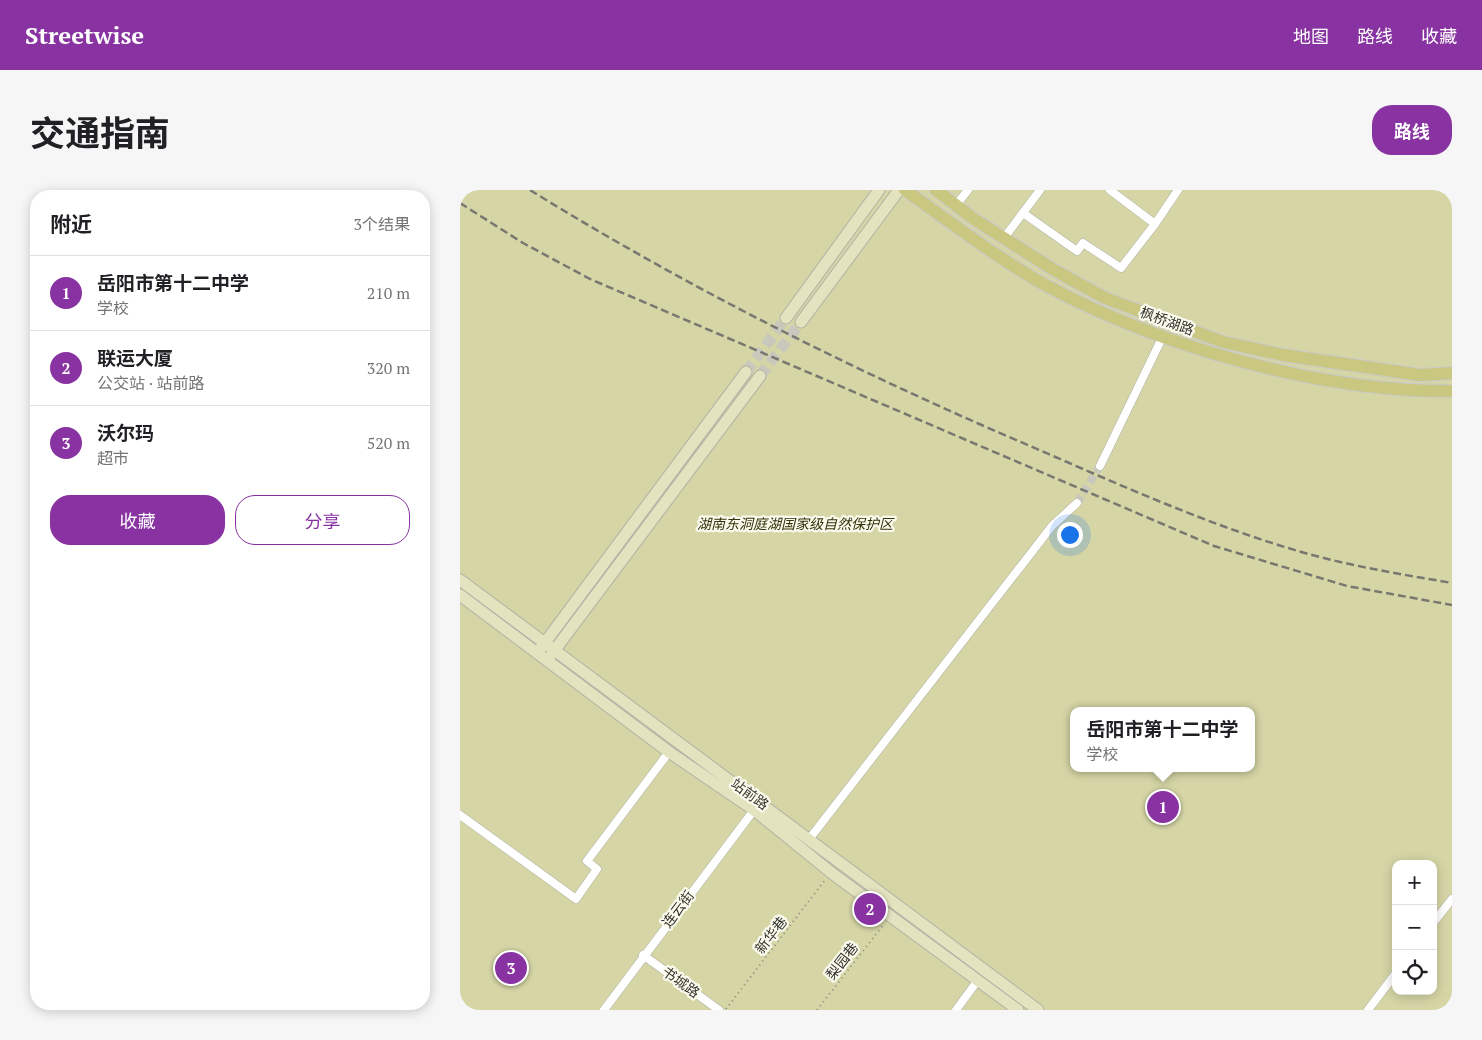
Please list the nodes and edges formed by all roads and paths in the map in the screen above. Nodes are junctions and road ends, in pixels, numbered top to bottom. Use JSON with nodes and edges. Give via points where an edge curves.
{"nodes":[{"id":1,"x":879,"y":190,"type":"edge"},
{"id":2,"x":899,"y":190,"type":"edge"},
{"id":3,"x":905,"y":190,"type":"edge"},
{"id":4,"x":936,"y":190,"type":"edge"},
{"id":5,"x":968,"y":190,"type":"edge"},
{"id":6,"x":1040,"y":190,"type":"edge"},
{"id":7,"x":1110,"y":190,"type":"edge"},
{"id":8,"x":1178,"y":190,"type":"edge"},
{"id":9,"x":956,"y":205,"type":"junction"},
{"id":10,"x":1023,"y":213,"type":"junction"},
{"id":11,"x":1155,"y":224,"type":"junction"},
{"id":12,"x":1004,"y":238,"type":"junction"},
{"id":13,"x":786,"y":318,"type":"tunnel mouth"},
{"id":14,"x":801,"y":322,"type":"tunnel mouth"},
{"id":15,"x":1163,"y":336,"type":"junction"},
{"id":16,"x":746,"y":372,"type":"tunnel mouth"},
{"id":17,"x":1452,"y":374,"type":"edge"},
{"id":18,"x":760,"y":376,"type":"tunnel mouth"},
{"id":19,"x":1452,"y":390,"type":"edge"},
{"id":20,"x":1100,"y":466,"type":"tunnel mouth"},
{"id":21,"x":1077,"y":502,"type":"tunnel mouth"},
{"id":22,"x":460,"y":580,"type":"edge"},
{"id":23,"x":460,"y":595,"type":"edge"},
{"id":24,"x":545,"y":642,"type":"junction"},
{"id":25,"x":556,"y":650,"type":"junction"},
{"id":26,"x":536,"y":654,"type":"junction"},
{"id":27,"x":547,"y":661,"type":"junction"},
{"id":28,"x":670,"y":752,"type":"junction"},
{"id":29,"x":754,"y":810,"type":"junction"},
{"id":30,"x":460,"y":815,"type":"edge"},
{"id":31,"x":810,"y":838,"type":"junction"},
{"id":32,"x":832,"y":874,"type":"junction"},
{"id":33,"x":1452,"y":898,"type":"edge"},
{"id":34,"x":1437,"y":918,"type":"edge"},
{"id":35,"x":884,"y":924,"type":"dead end"},
{"id":36,"x":643,"y":955,"type":"junction"},
{"id":37,"x":1392,"y":978,"type":"edge"},
{"id":38,"x":978,"y":980,"type":"junction"},
{"id":39,"x":604,"y":1010,"type":"edge"},
{"id":40,"x":719,"y":1010,"type":"edge"},
{"id":41,"x":726,"y":1010,"type":"edge"},
{"id":42,"x":816,"y":1010,"type":"edge"},
{"id":43,"x":956,"y":1010,"type":"edge"},
{"id":44,"x":1018,"y":1010,"type":"edge"},
{"id":45,"x":1038,"y":1010,"type":"edge"},
{"id":46,"x":1368,"y":1010,"type":"edge"}],
"edges":[{"from":1,"to":13,"type":"main road"},
{"from":2,"to":14,"type":"main road"},
{"from":3,"to":15,"type":"main road","name":"枫桥湖路","via":[[1048,287]]},
{"from":4,"to":9,"type":"main road","name":"枫桥湖路"},
{"from":5,"to":9,"type":"street"},
{"from":6,"to":10,"type":"street"},
{"from":7,"to":11,"type":"street"},
{"from":8,"to":11,"type":"street"},
{"from":9,"to":12,"type":"main road","name":"枫桥湖路"},
{"from":10,"to":11,"type":"street","via":[[1077,251],[1083,243],[1121,268]]},
{"from":10,"to":12,"type":"street"},
{"from":12,"to":17,"type":"main road","name":"枫桥湖路","via":[[1105,298],[1223,342],[1283,355],[1420,376]]},
{"from":15,"to":19,"type":"main road","name":"枫桥湖路","via":[[1222,357],[1280,370],[1353,383],[1424,391]]},
{"from":15,"to":20,"type":"street"},
{"from":16,"to":24,"type":"main road"},
{"from":18,"to":25,"type":"main road"},
{"from":21,"to":31,"type":"street","via":[[1052,526]]},
{"from":22,"to":24,"type":"main road","name":"站前路"},
{"from":23,"to":26,"type":"main road","name":"站前路"},
{"from":24,"to":25,"type":"main road","name":"站前路"},
{"from":24,"to":26,"type":"main road"},
{"from":25,"to":27,"type":"main road"},
{"from":25,"to":31,"type":"main road","name":"站前路"},
{"from":26,"to":27,"type":"main road","name":"站前路"},
{"from":27,"to":28,"type":"main road","name":"站前路"},
{"from":28,"to":29,"type":"main road","name":"站前路"},
{"from":28,"to":30,"type":"street","via":[[587,861],[597,869],[576,899]]},
{"from":29,"to":32,"type":"main road","name":"站前路"},
{"from":29,"to":36,"type":"street","name":"连云街"},
{"from":31,"to":45,"type":"main road","name":"站前路"},
{"from":32,"to":38,"type":"main road","name":"站前路"},
{"from":32,"to":41,"type":"path","name":"新华巷"},
{"from":33,"to":34,"type":"street"},
{"from":35,"to":42,"type":"path","name":"梨园巷"},
{"from":36,"to":39,"type":"street","name":"连云街"},
{"from":36,"to":40,"type":"street","name":"书城路"},
{"from":37,"to":46,"type":"street"},
{"from":38,"to":43,"type":"street"},
{"from":38,"to":44,"type":"main road","name":"站前路"}]}
